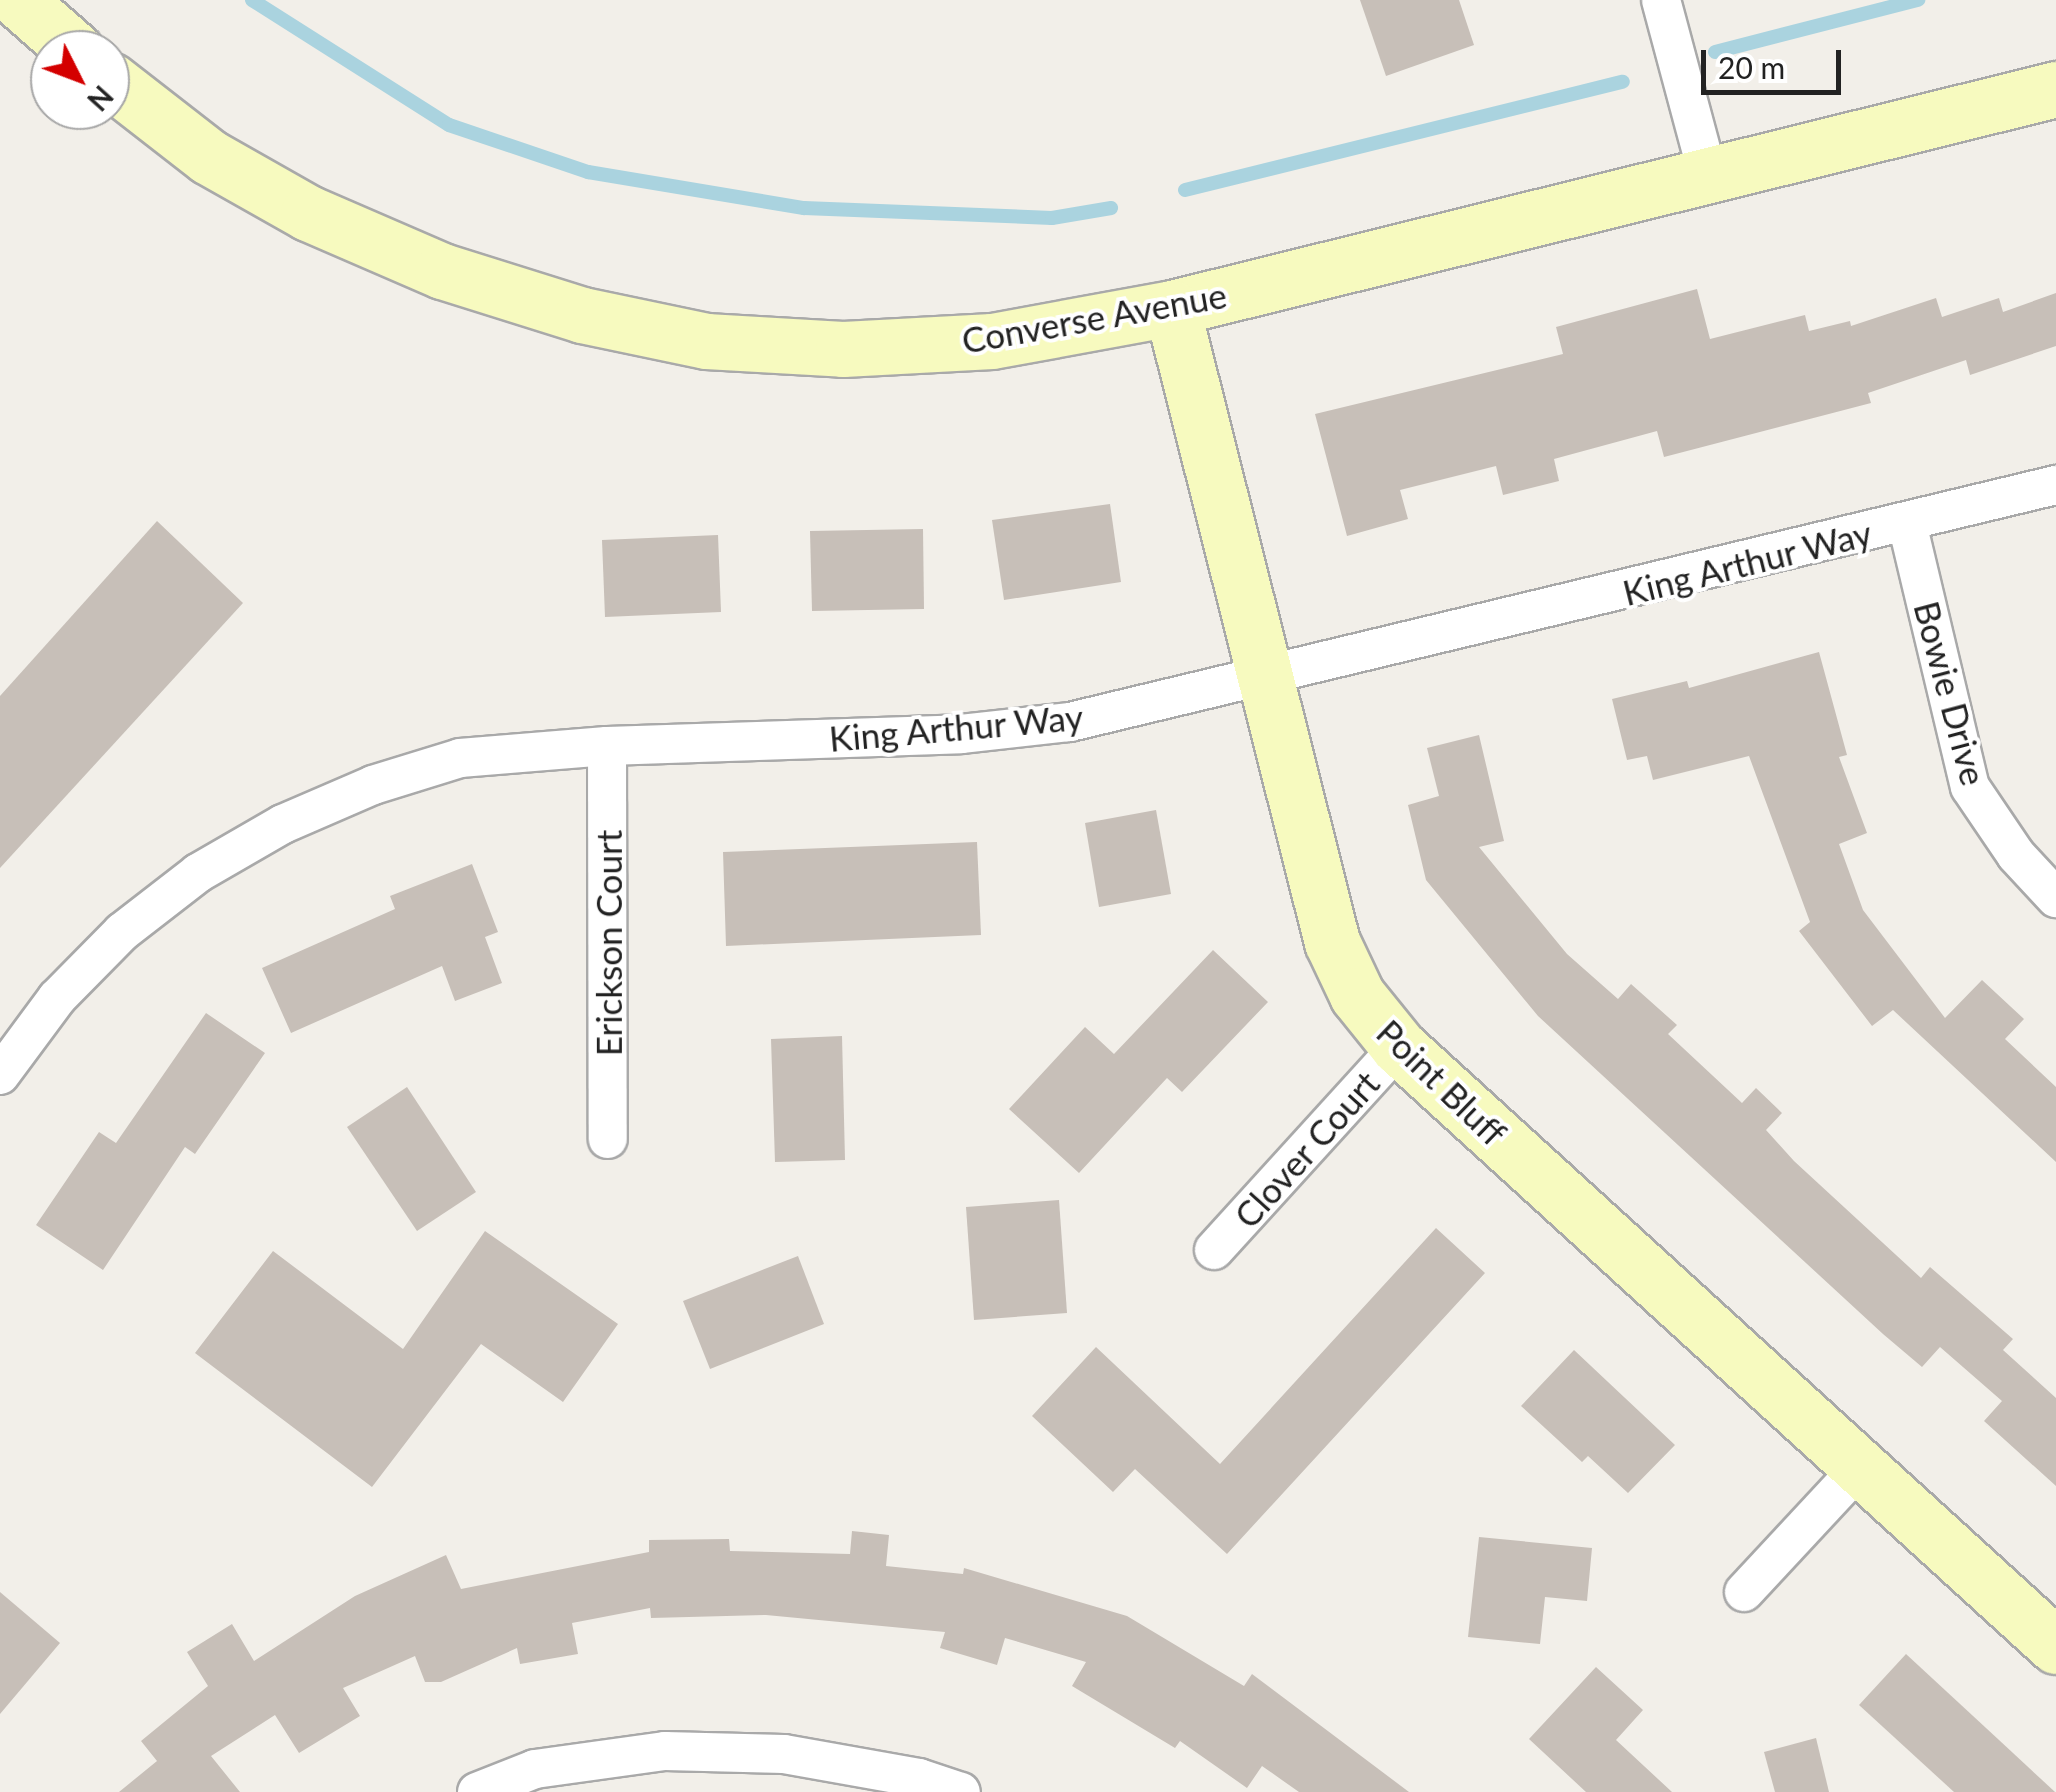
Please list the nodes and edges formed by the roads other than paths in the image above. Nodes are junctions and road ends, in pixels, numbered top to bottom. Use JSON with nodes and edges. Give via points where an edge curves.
{"nodes":[{"id":1,"x":18,"y":0,"type":"edge"},
{"id":2,"x":1662,"y":0,"type":"edge"},
{"id":3,"x":52,"y":30,"type":"edge"},
{"id":4,"x":2056,"y":89,"type":"edge"},
{"id":5,"x":130,"y":95,"type":"edge"},
{"id":6,"x":1708,"y":174,"type":"junction"},
{"id":7,"x":1172,"y":308,"type":"junction"},
{"id":8,"x":2056,"y":484,"type":"edge"},
{"id":9,"x":1908,"y":523,"type":"junction"},
{"id":10,"x":1262,"y":679,"type":"junction"},
{"id":11,"x":607,"y":746,"type":"junction"},
{"id":12,"x":2056,"y":898,"type":"edge"},
{"id":13,"x":1399,"y":1048,"type":"junction"},
{"id":14,"x":0,"y":1074,"type":"edge"},
{"id":15,"x":608,"y":1139,"type":"dead end"},
{"id":16,"x":1214,"y":1250,"type":"dead end"},
{"id":17,"x":1861,"y":1466,"type":"junction"},
{"id":18,"x":1744,"y":1592,"type":"dead end"},
{"id":19,"x":2056,"y":1646,"type":"edge"},
{"id":20,"x":477,"y":1792,"type":"edge"},
{"id":21,"x":960,"y":1792,"type":"edge"}],
"edges":[{"from":1,"to":3,"type":"main road"},
{"from":2,"to":6,"type":"street"},
{"from":4,"to":6,"type":"main road","name":"Converse Avenue"},
{"from":5,"to":7,"type":"main road","name":"Converse Avenue","via":[[209,156],[308,213],[442,272],[582,315],[706,341],[843,349],[992,341]]},
{"from":6,"to":7,"type":"main road","name":"Converse Avenue"},
{"from":7,"to":10,"type":"main road","name":"Point Bluff"},
{"from":8,"to":9,"type":"street","name":"King Arthur Way"},
{"from":9,"to":10,"type":"street","name":"King Arthur Way"},
{"from":9,"to":12,"type":"street","name":"Bowie Drive","via":[[1970,787],[2016,855]]},
{"from":10,"to":11,"type":"street","name":"King Arthur Way","via":[[1070,722],[961,734]]},
{"from":10,"to":13,"type":"main road","name":"Point Bluff","via":[[1332,942],[1357,995]]},
{"from":11,"to":14,"type":"street","name":"King Arthur Way","via":[[460,758],[373,784],[283,824],[198,873],[122,932],[57,998]]},
{"from":11,"to":15,"type":"street","name":"Erickson Court"},
{"from":13,"to":16,"type":"street","name":"Clover Court"},
{"from":13,"to":17,"type":"main road","name":"Point Bluff"},
{"from":17,"to":18,"type":"street"},
{"from":17,"to":19,"type":"main road","name":"Point Bluff"},
{"from":20,"to":21,"type":"street","via":[[535,1769],[666,1751],[784,1754],[919,1778]]}]}
